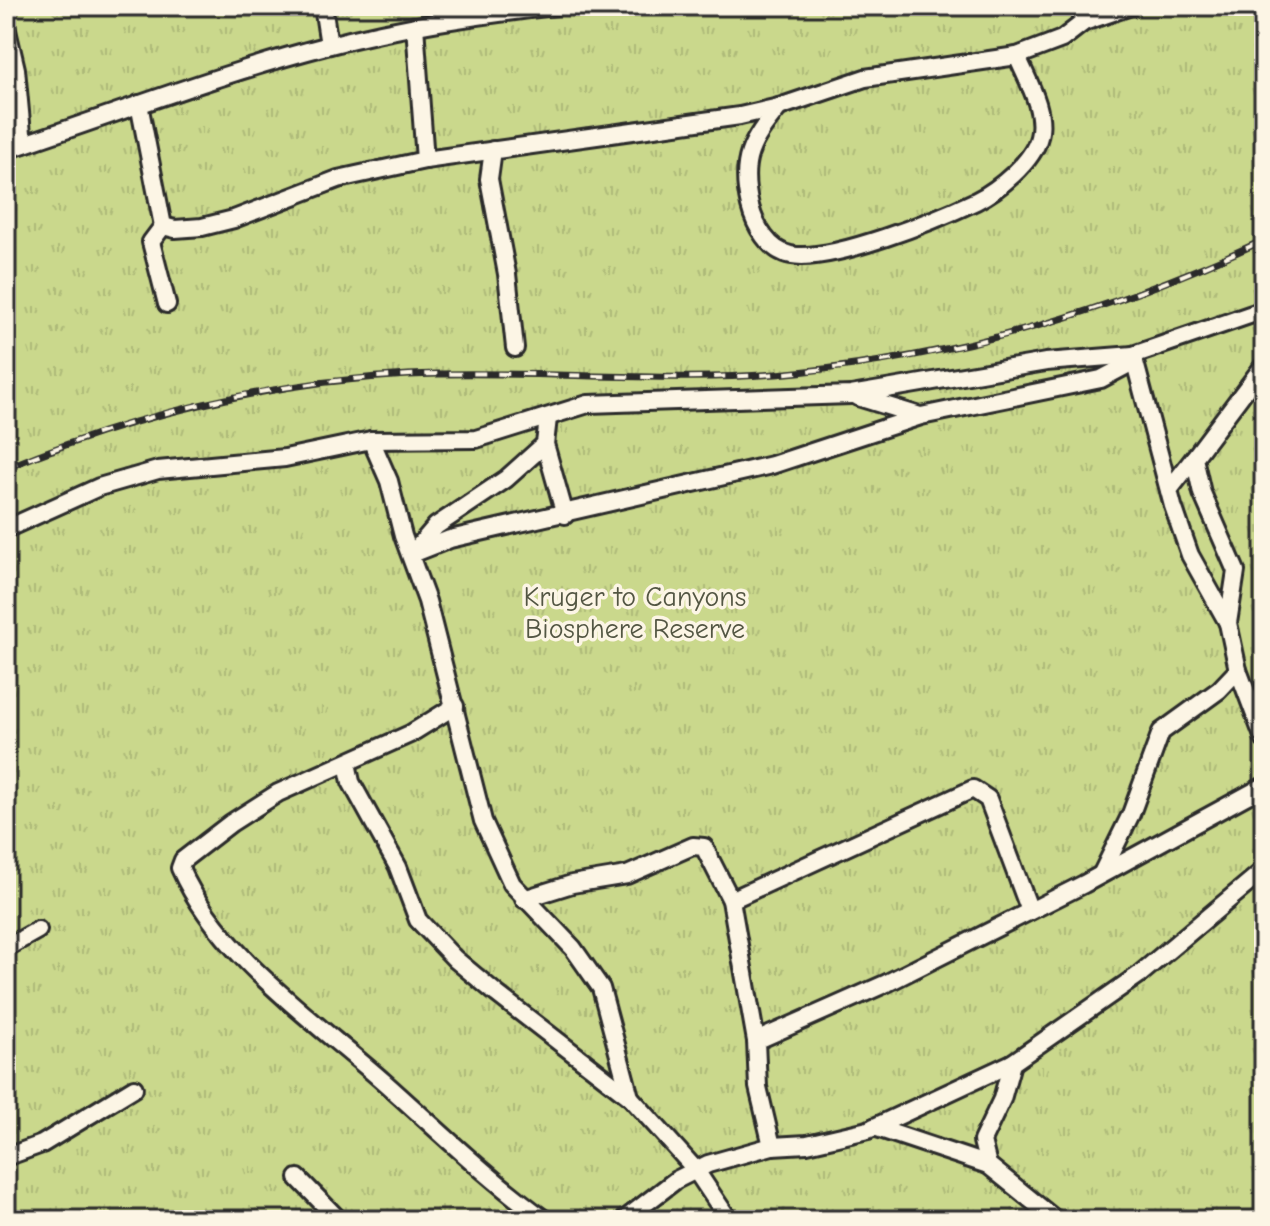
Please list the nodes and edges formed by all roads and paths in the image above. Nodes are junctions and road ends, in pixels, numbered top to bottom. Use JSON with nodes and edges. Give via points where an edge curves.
{"nodes":[{"id":1,"x":323,"y":6,"type":"edge"},
{"id":2,"x":555,"y":6,"type":"edge"},
{"id":3,"x":1131,"y":6,"type":"edge"},
{"id":4,"x":1082,"y":14,"type":"edge"},
{"id":5,"x":6,"y":26,"type":"edge"},
{"id":6,"x":415,"y":26,"type":"junction"},
{"id":7,"x":329,"y":45,"type":"junction"},
{"id":8,"x":1017,"y":56,"type":"junction"},
{"id":9,"x":139,"y":104,"type":"junction"},
{"id":10,"x":779,"y":107,"type":"junction"},
{"id":11,"x":23,"y":144,"type":"junction"},
{"id":12,"x":6,"y":150,"type":"edge"},
{"id":13,"x":493,"y":150,"type":"junction"},
{"id":14,"x":425,"y":160,"type":"junction"},
{"id":15,"x":163,"y":226,"type":"junction"},
{"id":16,"x":167,"y":304,"type":"dead end"},
{"id":17,"x":1264,"y":310,"type":"edge"},
{"id":18,"x":515,"y":348,"type":"dead end"},
{"id":19,"x":1134,"y":358,"type":"junction"},
{"id":20,"x":1264,"y":365,"type":"edge"},
{"id":21,"x":851,"y":395,"type":"junction"},
{"id":22,"x":921,"y":416,"type":"junction"},
{"id":23,"x":548,"y":418,"type":"junction"},
{"id":24,"x":371,"y":440,"type":"junction"},
{"id":25,"x":545,"y":444,"type":"junction"},
{"id":26,"x":1194,"y":458,"type":"junction"},
{"id":27,"x":1169,"y":490,"type":"junction"},
{"id":28,"x":565,"y":515,"type":"junction"},
{"id":29,"x":6,"y":529,"type":"edge"},
{"id":30,"x":412,"y":554,"type":"junction"},
{"id":31,"x":1228,"y":623,"type":"junction"},
{"id":32,"x":1238,"y":670,"type":"junction"},
{"id":33,"x":455,"y":706,"type":"junction"},
{"id":34,"x":1264,"y":739,"type":"edge"},
{"id":35,"x":347,"y":763,"type":"junction"},
{"id":36,"x":1264,"y":786,"type":"edge"},
{"id":37,"x":1264,"y":870,"type":"edge"},
{"id":38,"x":1102,"y":873,"type":"junction"},
{"id":39,"x":524,"y":899,"type":"junction"},
{"id":40,"x":731,"y":900,"type":"junction"},
{"id":41,"x":1030,"y":911,"type":"junction"},
{"id":42,"x":38,"y":930,"type":"dead end"},
{"id":43,"x":6,"y":948,"type":"edge"},
{"id":44,"x":756,"y":1041,"type":"junction"},
{"id":45,"x":1012,"y":1063,"type":"junction"},
{"id":46,"x":134,"y":1088,"type":"dead end"},
{"id":47,"x":630,"y":1097,"type":"junction"},
{"id":48,"x":874,"y":1127,"type":"junction"},
{"id":49,"x":772,"y":1146,"type":"junction"},
{"id":50,"x":6,"y":1157,"type":"edge"},
{"id":51,"x":988,"y":1165,"type":"junction"},
{"id":52,"x":695,"y":1169,"type":"junction"},
{"id":53,"x":298,"y":1178,"type":"dead end"},
{"id":54,"x":339,"y":1220,"type":"edge"},
{"id":55,"x":545,"y":1220,"type":"edge"},
{"id":56,"x":624,"y":1220,"type":"edge"},
{"id":57,"x":729,"y":1220,"type":"edge"},
{"id":58,"x":1056,"y":1220,"type":"edge"}],
"edges":[{"from":1,"to":7,"type":"street"},
{"from":2,"to":6,"type":"street"},
{"from":3,"to":4,"type":"street"},
{"from":4,"to":8,"type":"street","via":[[1062,39]]},
{"from":5,"to":11,"type":"street"},
{"from":6,"to":7,"type":"street"},
{"from":6,"to":14,"type":"street"},
{"from":7,"to":9,"type":"street"},
{"from":8,"to":10,"type":"street","via":[[865,78]]},
{"from":8,"to":10,"type":"street","via":[[1041,123],[1031,154],[978,200],[833,253],[789,255],[776,249],[752,215],[746,158]]},
{"from":9,"to":11,"type":"street"},
{"from":9,"to":15,"type":"street"},
{"from":10,"to":13,"type":"street","via":[[627,134]]},
{"from":11,"to":12,"type":"street"},
{"from":13,"to":14,"type":"street"},
{"from":13,"to":18,"type":"street","via":[[489,179]]},
{"from":14,"to":15,"type":"street","via":[[338,179],[234,219],[202,227]]},
{"from":15,"to":16,"type":"street","via":[[151,242]]},
{"from":17,"to":19,"type":"street"},
{"from":19,"to":21,"type":"street","via":[[1046,362]]},
{"from":19,"to":22,"type":"street","via":[[1101,379],[1072,387]]},
{"from":19,"to":27,"type":"street"},
{"from":20,"to":26,"type":"street"},
{"from":21,"to":22,"type":"street"},
{"from":21,"to":23,"type":"street","via":[[613,401]]},
{"from":22,"to":28,"type":"street","via":[[772,465]]},
{"from":23,"to":24,"type":"street","via":[[476,439]]},
{"from":23,"to":25,"type":"street"},
{"from":24,"to":29,"type":"street","via":[[285,458],[135,475]]},
{"from":24,"to":30,"type":"street"},
{"from":25,"to":28,"type":"street"},
{"from":25,"to":30,"type":"street","via":[[506,479],[436,526]]},
{"from":26,"to":27,"type":"street"},
{"from":26,"to":31,"type":"street","via":[[1202,493],[1236,571]]},
{"from":27,"to":31,"type":"street","via":[[1200,576]]},
{"from":28,"to":30,"type":"street","via":[[450,539]]},
{"from":30,"to":33,"type":"street"},
{"from":31,"to":32,"type":"street"},
{"from":32,"to":34,"type":"street"},
{"from":32,"to":38,"type":"street","via":[[1161,732]]},
{"from":33,"to":35,"type":"street","via":[[425,727]]},
{"from":33,"to":39,"type":"street","via":[[483,821],[502,867]]},
{"from":35,"to":47,"type":"street","via":[[351,782],[398,867],[418,920],[455,959]]},
{"from":35,"to":55,"type":"street","via":[[278,793],[231,823],[183,860],[180,870],[216,925],[261,973]]},
{"from":36,"to":38,"type":"street"},
{"from":37,"to":45,"type":"street","via":[[1140,974]]},
{"from":38,"to":41,"type":"street"},
{"from":39,"to":40,"type":"street","via":[[627,875],[697,846],[709,853]]},
{"from":39,"to":47,"type":"street","via":[[573,948],[601,988]]},
{"from":40,"to":41,"type":"street","via":[[973,789],[988,799]]},
{"from":40,"to":44,"type":"street"},
{"from":41,"to":44,"type":"street","via":[[847,1003]]},
{"from":42,"to":43,"type":"street"},
{"from":44,"to":49,"type":"street","via":[[760,1099]]},
{"from":45,"to":48,"type":"street"},
{"from":45,"to":51,"type":"street","via":[[982,1141]]},
{"from":46,"to":50,"type":"street","via":[[42,1144]]},
{"from":47,"to":52,"type":"street"},
{"from":48,"to":49,"type":"street","via":[[834,1139]]},
{"from":48,"to":51,"type":"street"},
{"from":49,"to":52,"type":"street"},
{"from":51,"to":58,"type":"street"},
{"from":52,"to":56,"type":"street"},
{"from":52,"to":57,"type":"street"},
{"from":53,"to":54,"type":"street"}]}
